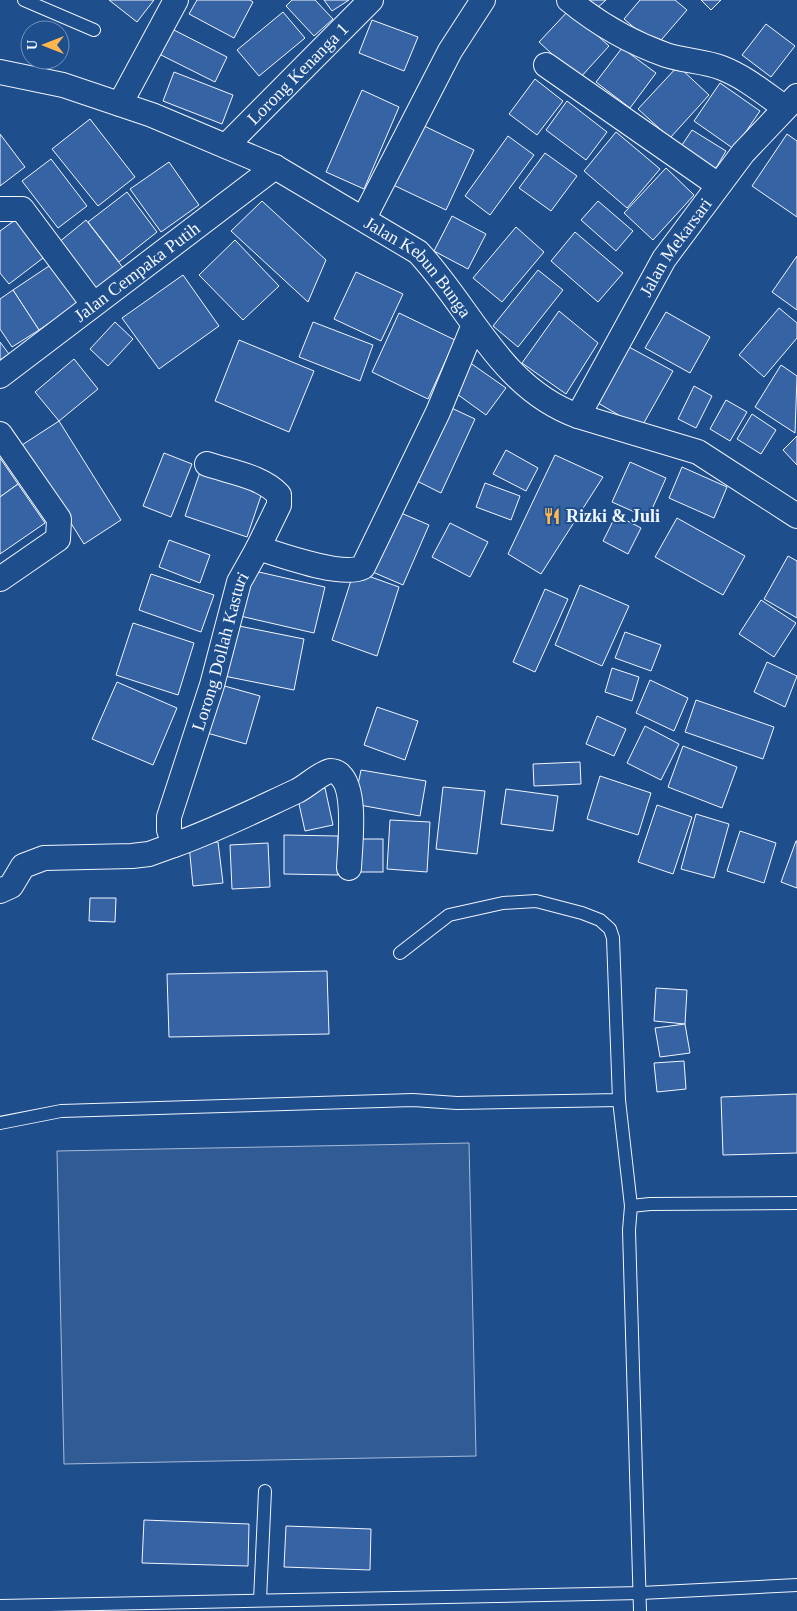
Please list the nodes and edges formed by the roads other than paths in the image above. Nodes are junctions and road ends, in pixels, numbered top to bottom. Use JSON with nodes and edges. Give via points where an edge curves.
{"nodes":[{"id":1,"x":24,"y":0,"type":"edge"},
{"id":2,"x":176,"y":0,"type":"edge"},
{"id":3,"x":372,"y":0,"type":"edge"},
{"id":4,"x":483,"y":0,"type":"edge"},
{"id":5,"x":569,"y":0,"type":"edge"},
{"id":6,"x":94,"y":30,"type":"dead end"},
{"id":7,"x":546,"y":65,"type":"dead end"},
{"id":8,"x":0,"y":72,"type":"edge"},
{"id":9,"x":791,"y":102,"type":"edge"},
{"id":10,"x":120,"y":104,"type":"junction"},
{"id":11,"x":226,"y":146,"type":"junction"},
{"id":12,"x":275,"y":167,"type":"junction"},
{"id":13,"x":718,"y":185,"type":"junction"},
{"id":14,"x":0,"y":209,"type":"edge"},
{"id":15,"x":364,"y":218,"type":"junction"},
{"id":16,"x":93,"y":304,"type":"junction"},
{"id":17,"x":473,"y":327,"type":"junction"},
{"id":18,"x":0,"y":376,"type":"edge"},
{"id":19,"x":578,"y":416,"type":"junction"},
{"id":20,"x":0,"y":434,"type":"edge"},
{"id":21,"x":207,"y":464,"type":"dead end"},
{"id":22,"x":797,"y":516,"type":"edge"},
{"id":23,"x":258,"y":548,"type":"junction"},
{"id":24,"x":0,"y":579,"type":"edge"},
{"id":25,"x":174,"y":845,"type":"junction"},
{"id":26,"x":349,"y":868,"type":"dead end"},
{"id":27,"x":0,"y":891,"type":"edge"},
{"id":28,"x":400,"y":953,"type":"dead end"},
{"id":29,"x":619,"y":1100,"type":"junction"},
{"id":30,"x":0,"y":1123,"type":"edge"},
{"id":31,"x":797,"y":1203,"type":"edge"},
{"id":32,"x":631,"y":1206,"type":"junction"},
{"id":33,"x":265,"y":1491,"type":"dead end"},
{"id":34,"x":797,"y":1585,"type":"edge"},
{"id":35,"x":640,"y":1593,"type":"junction"},
{"id":36,"x":260,"y":1600,"type":"junction"},
{"id":37,"x":0,"y":1606,"type":"edge"},
{"id":38,"x":640,"y":1611,"type":"edge"}],
"edges":[{"from":1,"to":6,"type":"lane"},
{"from":2,"to":10,"type":"street"},
{"from":3,"to":11,"type":"street","name":"Lorong Kenanga 1"},
{"from":4,"to":15,"type":"street","via":[[450,51]]},
{"from":5,"to":9,"type":"street","via":[[639,44],[666,55],[722,68]]},
{"from":7,"to":13,"type":"street"},
{"from":8,"to":10,"type":"street","name":"Jalan Kebun Bunga","via":[[63,85]]},
{"from":9,"to":13,"type":"street","name":"Jalan Mekarsari"},
{"from":10,"to":11,"type":"street","name":"Jalan Kebun Bunga"},
{"from":11,"to":12,"type":"street","name":"Jalan Kebun Bunga"},
{"from":12,"to":15,"type":"street","name":"Jalan Kebun Bunga"},
{"from":12,"to":16,"type":"street","name":"Jalan Cempaka Putih"},
{"from":13,"to":19,"type":"street","name":"Jalan Mekarsari","via":[[664,259]]},
{"from":14,"to":16,"type":"street","via":[[22,209]]},
{"from":15,"to":17,"type":"street","name":"Jalan Kebun Bunga","via":[[418,252],[435,270]]},
{"from":16,"to":18,"type":"street","name":"Jalan Cempaka Putih"},
{"from":17,"to":19,"type":"street","name":"Jalan Kebun Bunga","via":[[535,394]]},
{"from":17,"to":23,"type":"street","via":[[438,412],[363,567],[341,570]]},
{"from":19,"to":22,"type":"street","name":"Jalan Kebun Bunga","via":[[698,452]]},
{"from":20,"to":24,"type":"street","via":[[59,519],[60,528],[58,539]]},
{"from":21,"to":23,"type":"street","name":"Lorong Dollah Kasturi","via":[[261,483],[279,495],[279,505]]},
{"from":23,"to":25,"type":"street","name":"Lorong Dollah Kasturi","via":[[239,582],[212,685],[169,817]]},
{"from":25,"to":26,"type":"street","via":[[228,824],[334,771],[346,784],[351,805]]},
{"from":25,"to":27,"type":"street","via":[[132,856],[44,858],[23,866],[11,886]]},
{"from":28,"to":29,"type":"lane","via":[[449,915],[503,904],[536,901],[600,920],[610,929],[613,938]]},
{"from":29,"to":30,"type":"lane","via":[[457,1103],[413,1100],[61,1111]]},
{"from":29,"to":32,"type":"lane"},
{"from":31,"to":32,"type":"lane"},
{"from":32,"to":35,"type":"lane","via":[[628,1230]]},
{"from":33,"to":36,"type":"lane"},
{"from":34,"to":35,"type":"lane"},
{"from":35,"to":36,"type":"lane"},
{"from":35,"to":38,"type":"lane"},
{"from":36,"to":37,"type":"lane"}]}
